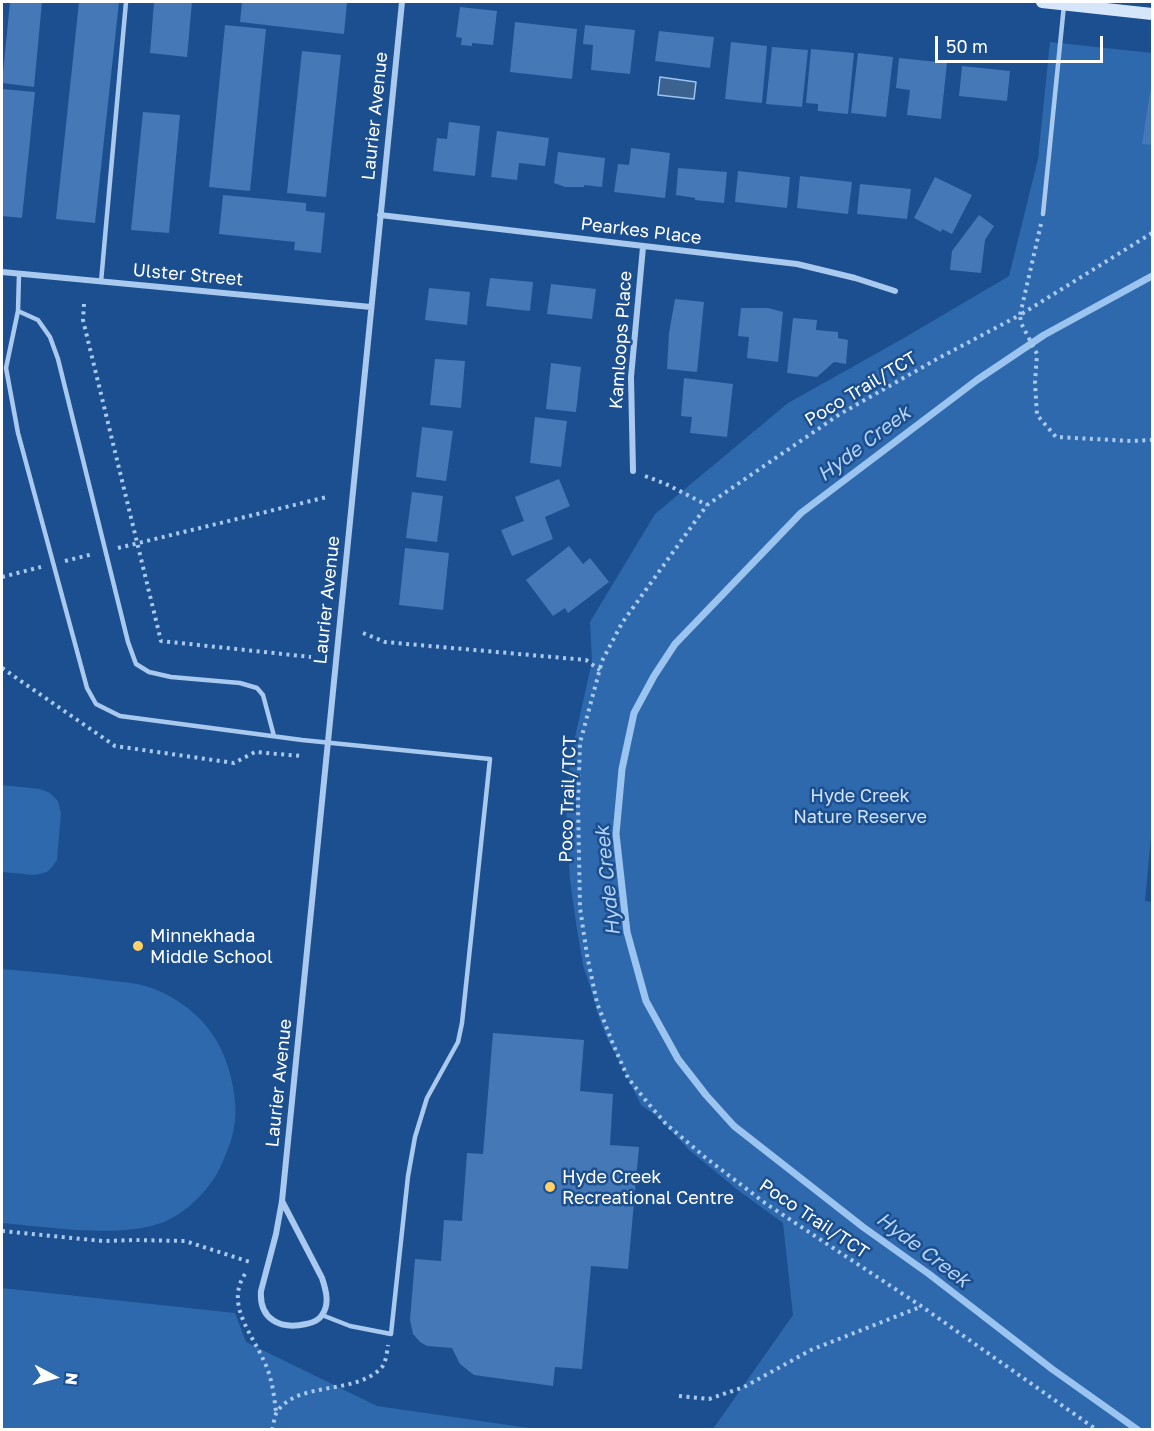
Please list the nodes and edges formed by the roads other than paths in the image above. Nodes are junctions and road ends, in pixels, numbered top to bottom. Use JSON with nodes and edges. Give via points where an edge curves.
{"nodes":[{"id":1,"x":126,"y":2,"type":"edge"},
{"id":2,"x":402,"y":2,"type":"edge"},
{"id":3,"x":1042,"y":2,"type":"edge"},
{"id":4,"x":1064,"y":3,"type":"edge"},
{"id":5,"x":1152,"y":14,"type":"edge"},
{"id":6,"x":1043,"y":214,"type":"road end"},
{"id":7,"x":380,"y":215,"type":"junction"},
{"id":8,"x":643,"y":247,"type":"junction"},
{"id":9,"x":2,"y":272,"type":"edge"},
{"id":10,"x":19,"y":274,"type":"junction"},
{"id":11,"x":101,"y":282,"type":"junction"},
{"id":12,"x":895,"y":291,"type":"dead end"},
{"id":13,"x":371,"y":307,"type":"junction"},
{"id":14,"x":18,"y":311,"type":"junction"},
{"id":15,"x":633,"y":471,"type":"road end"},
{"id":16,"x":274,"y":736,"type":"junction"},
{"id":17,"x":328,"y":743,"type":"junction"},
{"id":18,"x":282,"y":1201,"type":"junction"},
{"id":19,"x":322,"y":1315,"type":"junction"}],
"edges":[{"from":1,"to":11,"type":"lane"},
{"from":2,"to":7,"type":"street","name":"Laurier Avenue"},
{"from":3,"to":4,"type":"main road"},
{"from":4,"to":5,"type":"main road"},
{"from":4,"to":6,"type":"lane"},
{"from":7,"to":8,"type":"street","name":"Pearkes Place"},
{"from":7,"to":13,"type":"street","name":"Laurier Avenue"},
{"from":8,"to":12,"type":"street","name":"Pearkes Place","via":[[797,264]]},
{"from":8,"to":15,"type":"street","name":"Kamloops Place","via":[[631,377]]},
{"from":9,"to":10,"type":"street","name":"Ulster Street"},
{"from":10,"to":11,"type":"street","name":"Ulster Street"},
{"from":10,"to":14,"type":"lane"},
{"from":11,"to":13,"type":"street","name":"Ulster Street"},
{"from":13,"to":17,"type":"street","name":"Laurier Avenue"},
{"from":14,"to":16,"type":"lane","via":[[38,321],[50,337],[58,359],[136,664],[171,677],[257,688],[263,695]]},
{"from":14,"to":16,"type":"lane","via":[[6,368],[18,433],[87,688],[96,704],[120,716]]},
{"from":16,"to":17,"type":"lane"},
{"from":17,"to":18,"type":"street","name":"Laurier Avenue"},
{"from":17,"to":19,"type":"lane","via":[[490,759],[462,1023],[453,1054],[427,1098],[415,1137],[391,1334],[350,1326]]},
{"from":18,"to":19,"type":"street","via":[[322,1278],[327,1297]]},
{"from":18,"to":19,"type":"street","name":"Laurier Avenue","via":[[262,1282],[263,1309],[274,1321],[286,1325],[305,1325]]}]}
